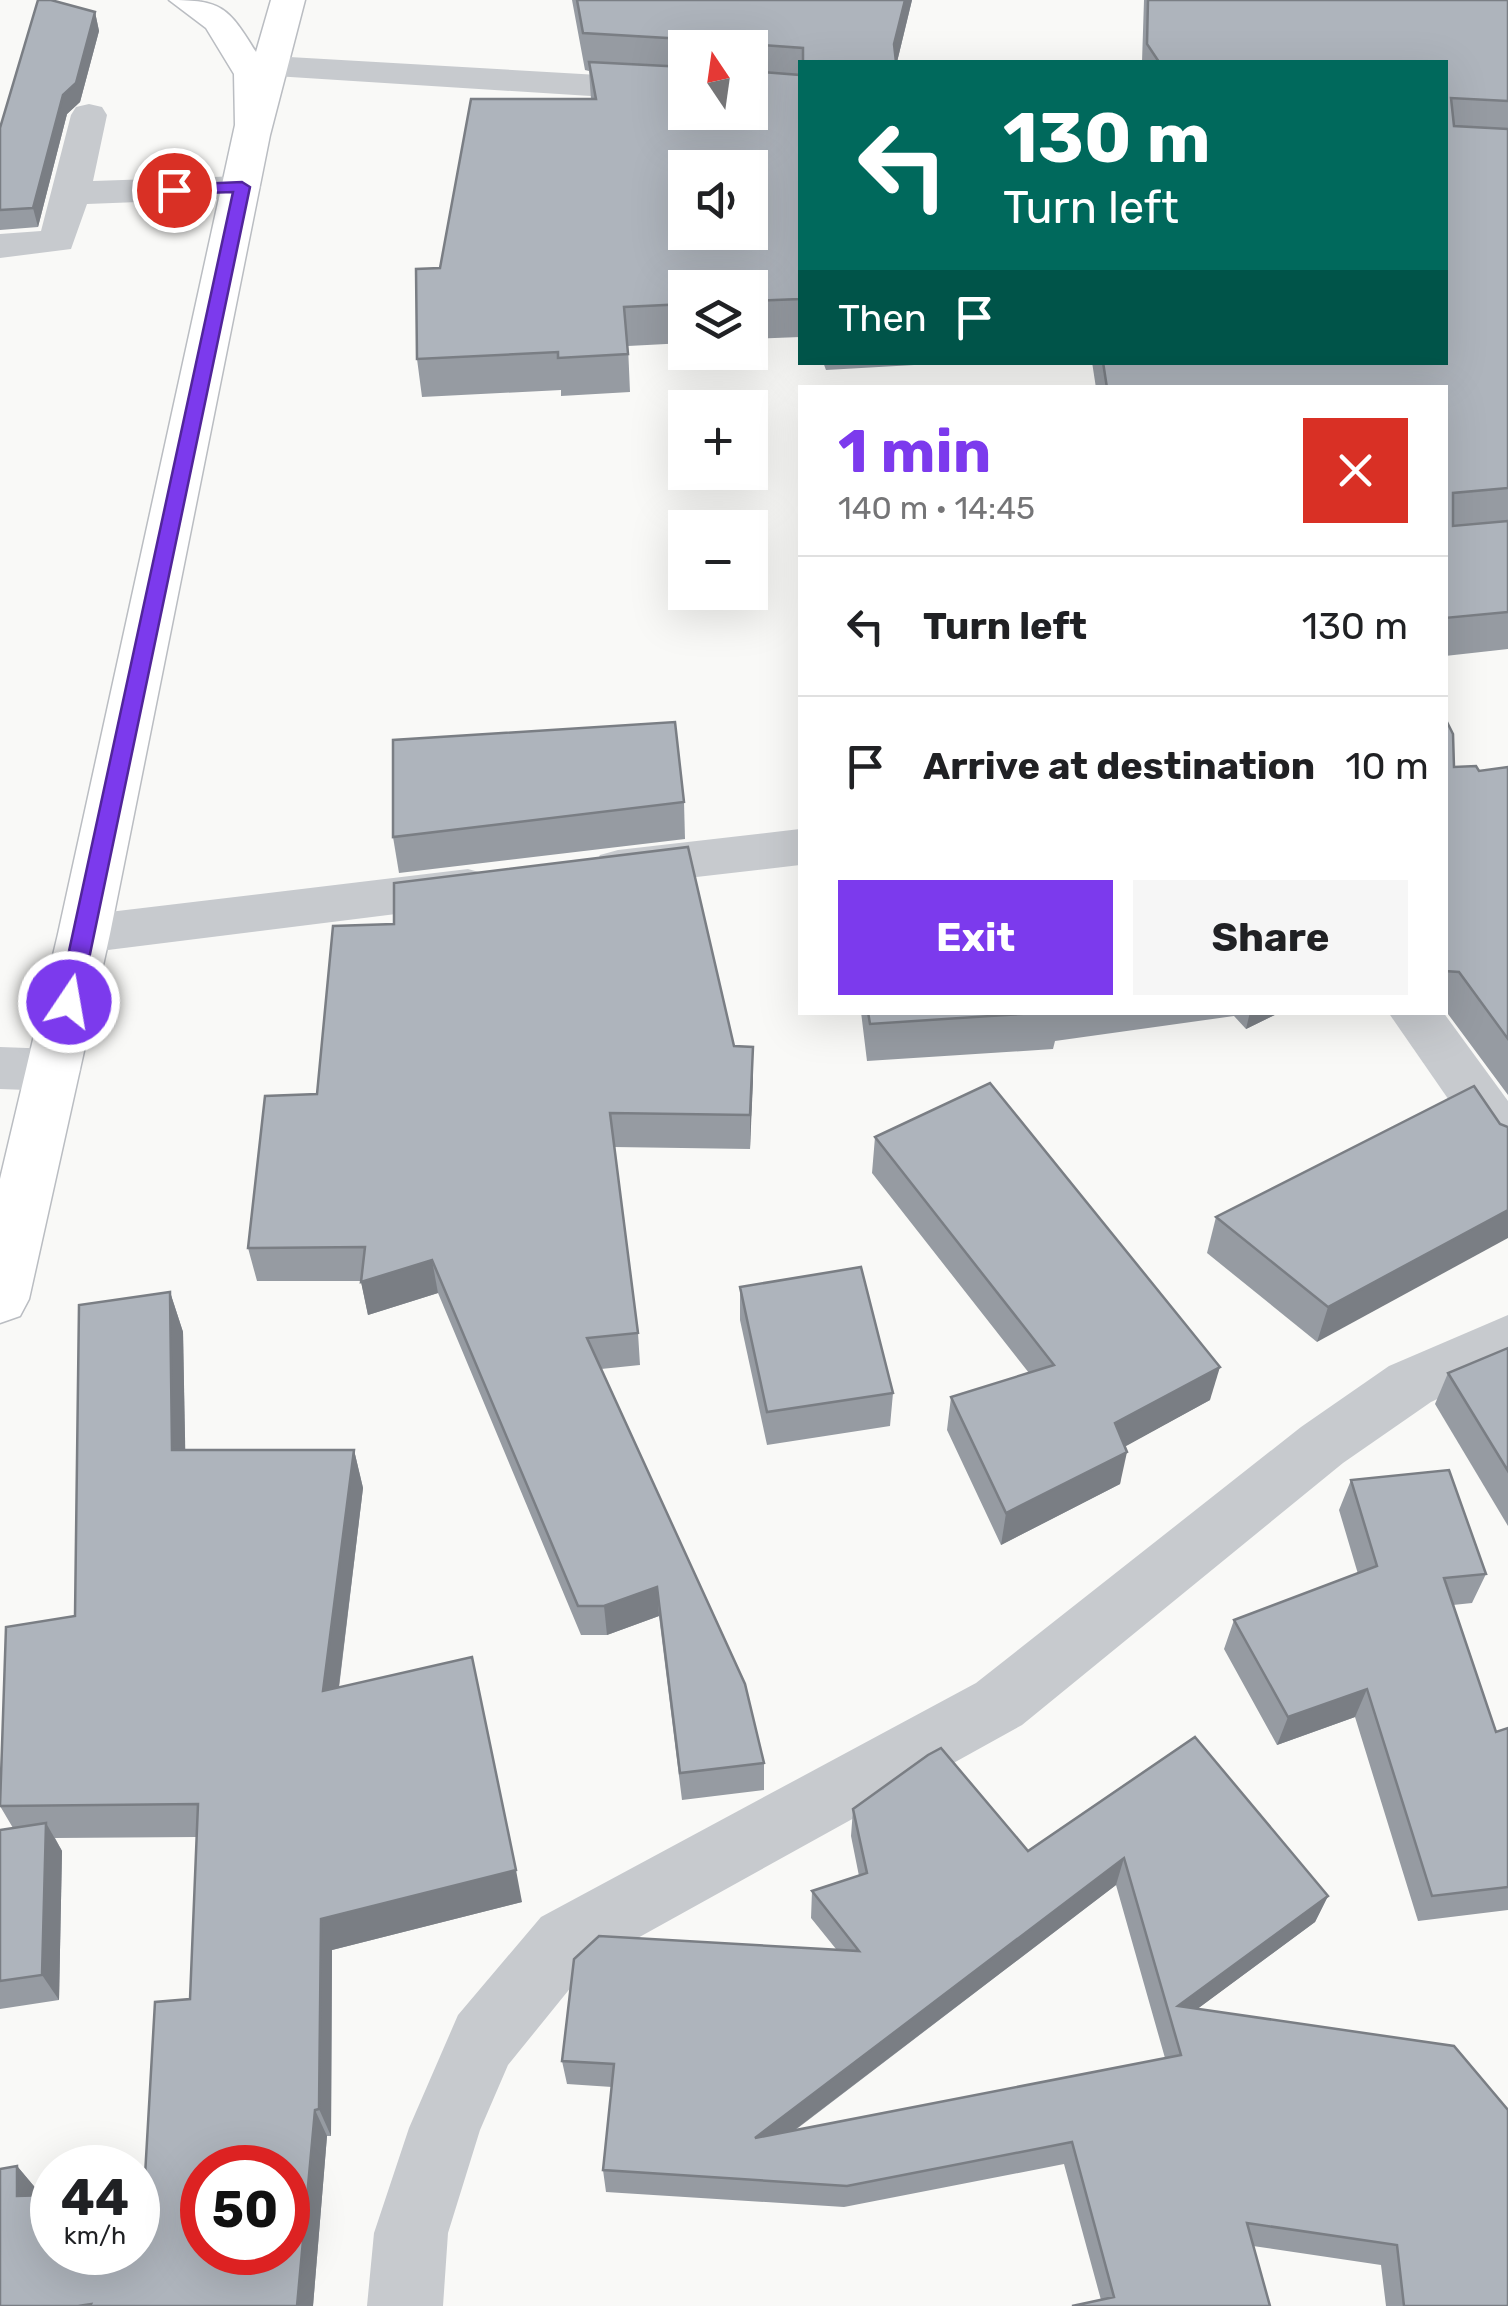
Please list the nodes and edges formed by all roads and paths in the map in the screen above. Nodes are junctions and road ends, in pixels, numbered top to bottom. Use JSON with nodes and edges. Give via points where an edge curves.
{"nodes":[{"id":1,"x":186,"y":0,"type":"edge"},
{"id":2,"x":288,"y":0,"type":"edge"},
{"id":3,"x":272,"y":67,"type":"junction"},
{"id":4,"x":668,"y":89,"type":"edge"},
{"id":5,"x":89,"y":115,"type":"dead end"},
{"id":6,"x":252,"y":135,"type":"junction"},
{"id":7,"x":242,"y":187,"type":"junction"},
{"id":8,"x":71,"y":193,"type":"junction"},
{"id":9,"x":0,"y":246,"type":"edge"},
{"id":10,"x":798,"y":847,"type":"edge"},
{"id":11,"x":568,"y":874,"type":"edge"},
{"id":12,"x":510,"y":882,"type":"edge"},
{"id":13,"x":84,"y":934,"type":"junction"},
{"id":14,"x":1416,"y":1015,"type":"edge"},
{"id":15,"x":0,"y":1068,"type":"edge"},
{"id":16,"x":54,"y":1070,"type":"junction"},
{"id":17,"x":1508,"y":1143,"type":"edge"},
{"id":18,"x":0,"y":1299,"type":"edge"},
{"id":19,"x":1508,"y":1339,"type":"edge"},
{"id":20,"x":405,"y":2306,"type":"edge"}],
"edges":[{"from":1,"to":6,"type":"main road","via":[[219,21],[252,74]]},
{"from":2,"to":3,"type":"main road"},
{"from":3,"to":4,"type":"street"},
{"from":3,"to":6,"type":"main road"},
{"from":5,"to":8,"type":"street"},
{"from":6,"to":7,"type":"main road"},
{"from":7,"to":8,"type":"street"},
{"from":7,"to":13,"type":"main road"},
{"from":8,"to":9,"type":"street","via":[[57,241]]},
{"from":10,"to":11,"type":"street"},
{"from":12,"to":13,"type":"street"},
{"from":13,"to":16,"type":"main road"},
{"from":14,"to":17,"type":"street"},
{"from":15,"to":16,"type":"street"},
{"from":16,"to":18,"type":"main road"},
{"from":19,"to":20,"type":"street","via":[[1410,1384],[1322,1445],[999,1704],[566,1942],[483,2040],[411,2232]]}]}
